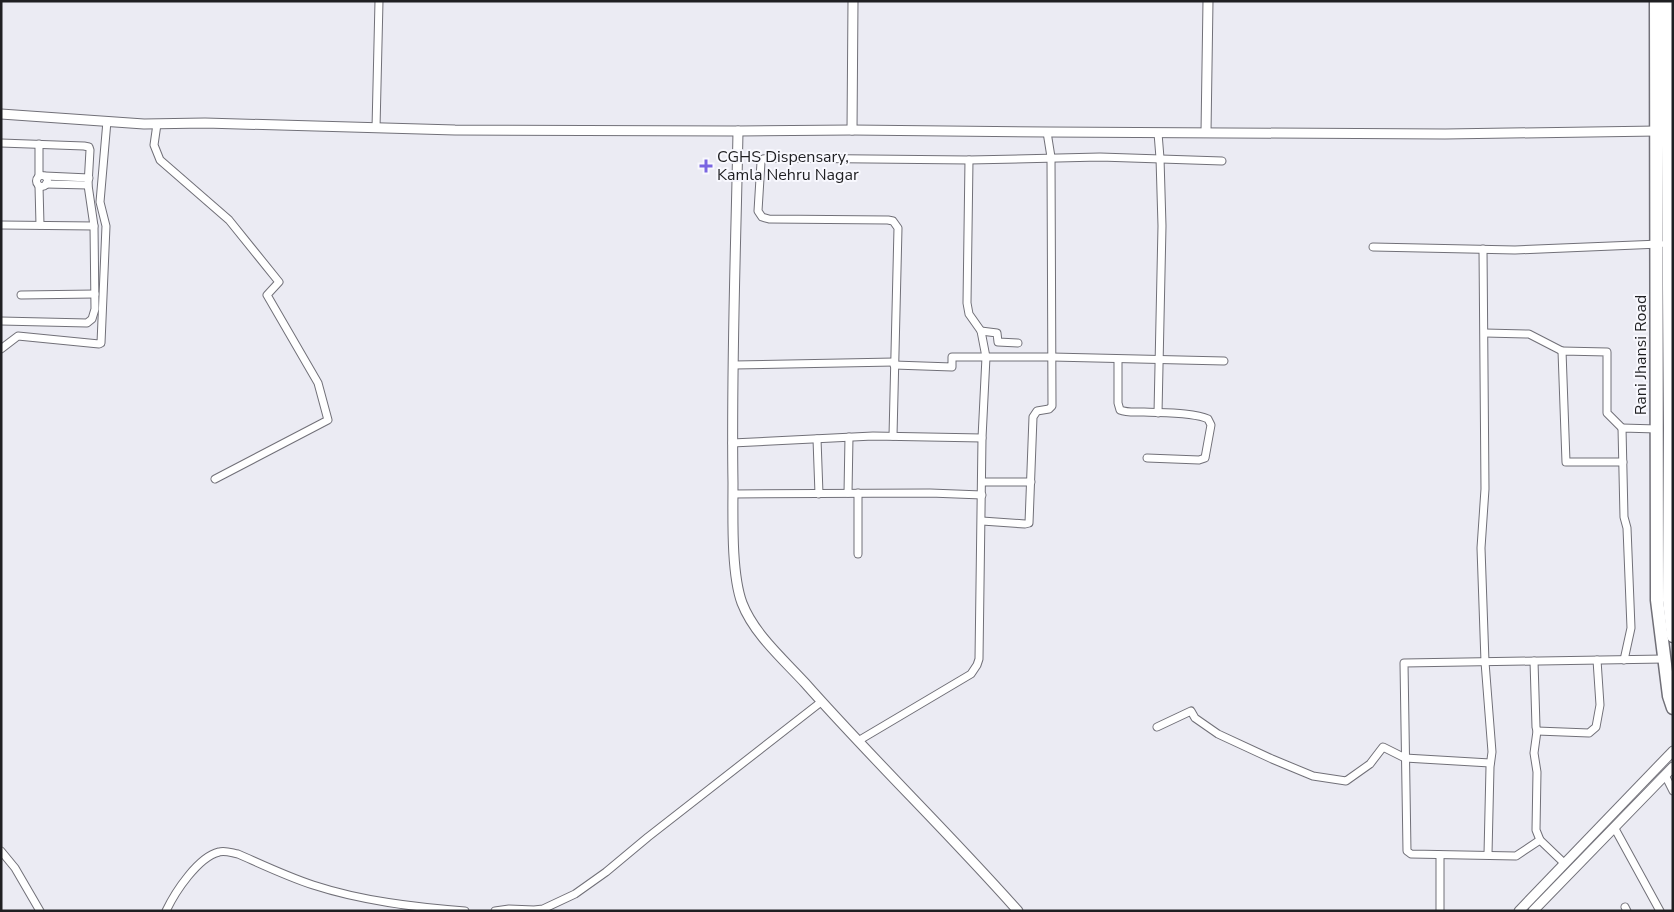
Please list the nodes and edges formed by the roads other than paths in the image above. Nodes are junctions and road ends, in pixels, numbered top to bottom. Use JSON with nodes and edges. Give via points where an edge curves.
{"nodes":[{"id":1,"x":379,"y":1,"type":"edge"},
{"id":2,"x":853,"y":1,"type":"edge"},
{"id":3,"x":1208,"y":1,"type":"edge"},
{"id":4,"x":1656,"y":1,"type":"edge"},
{"id":5,"x":1667,"y":1,"type":"edge"},
{"id":6,"x":1670,"y":68,"type":"edge"},
{"id":7,"x":1,"y":114,"type":"edge"},
{"id":8,"x":108,"y":122,"type":"junction"},
{"id":9,"x":157,"y":124,"type":"junction"},
{"id":10,"x":376,"y":128,"type":"junction"},
{"id":11,"x":852,"y":130,"type":"junction"},
{"id":12,"x":738,"y":131,"type":"junction"},
{"id":13,"x":1658,"y":131,"type":"junction"},
{"id":14,"x":1047,"y":132,"type":"junction"},
{"id":15,"x":1206,"y":132,"type":"junction"},
{"id":16,"x":1158,"y":133,"type":"junction"},
{"id":17,"x":1,"y":143,"type":"edge"},
{"id":18,"x":39,"y":144,"type":"junction"},
{"id":19,"x":1051,"y":158,"type":"junction"},
{"id":20,"x":1160,"y":158,"type":"junction"},
{"id":21,"x":969,"y":160,"type":"junction"},
{"id":22,"x":1222,"y":161,"type":"dead end"},
{"id":23,"x":42,"y":176,"type":"junction"},
{"id":24,"x":89,"y":181,"type":"junction"},
{"id":25,"x":43,"y":185,"type":"junction"},
{"id":26,"x":1,"y":225,"type":"edge"},
{"id":27,"x":40,"y":225,"type":"junction"},
{"id":28,"x":94,"y":226,"type":"junction"},
{"id":29,"x":1663,"y":243,"type":"junction"},
{"id":30,"x":1373,"y":247,"type":"dead end"},
{"id":31,"x":1483,"y":249,"type":"junction"},
{"id":32,"x":95,"y":294,"type":"junction"},
{"id":33,"x":21,"y":295,"type":"dead end"},
{"id":34,"x":1,"y":321,"type":"edge"},
{"id":35,"x":981,"y":331,"type":"junction"},
{"id":36,"x":1484,"y":334,"type":"junction"},
{"id":37,"x":1018,"y":342,"type":"dead end"},
{"id":38,"x":1,"y":349,"type":"edge"},
{"id":39,"x":1562,"y":351,"type":"junction"},
{"id":40,"x":986,"y":357,"type":"junction"},
{"id":41,"x":1052,"y":357,"type":"junction"},
{"id":42,"x":1118,"y":360,"type":"junction"},
{"id":43,"x":1158,"y":360,"type":"junction"},
{"id":44,"x":1224,"y":361,"type":"dead end"},
{"id":45,"x":894,"y":364,"type":"junction"},
{"id":46,"x":734,"y":365,"type":"junction"},
{"id":47,"x":1666,"y":373,"type":"edge"},
{"id":48,"x":1158,"y":412,"type":"junction"},
{"id":49,"x":1622,"y":428,"type":"junction"},
{"id":50,"x":1663,"y":428,"type":"junction"},
{"id":51,"x":893,"y":436,"type":"junction"},
{"id":52,"x":848,"y":437,"type":"junction"},
{"id":53,"x":982,"y":438,"type":"junction"},
{"id":54,"x":817,"y":439,"type":"junction"},
{"id":55,"x":732,"y":443,"type":"junction"},
{"id":56,"x":1147,"y":458,"type":"dead end"},
{"id":57,"x":1623,"y":462,"type":"junction"},
{"id":58,"x":215,"y":479,"type":"dead end"},
{"id":59,"x":982,"y":482,"type":"junction"},
{"id":60,"x":1031,"y":482,"type":"junction"},
{"id":61,"x":848,"y":493,"type":"junction"},
{"id":62,"x":858,"y":493,"type":"junction"},
{"id":63,"x":733,"y":494,"type":"junction"},
{"id":64,"x":819,"y":494,"type":"junction"},
{"id":65,"x":982,"y":495,"type":"junction"},
{"id":66,"x":982,"y":521,"type":"junction"},
{"id":67,"x":858,"y":554,"type":"dead end"},
{"id":68,"x":1673,"y":636,"type":"edge"},
{"id":69,"x":1664,"y":659,"type":"junction"},
{"id":70,"x":1597,"y":660,"type":"junction"},
{"id":71,"x":1624,"y":660,"type":"junction"},
{"id":72,"x":1534,"y":661,"type":"junction"},
{"id":73,"x":1485,"y":662,"type":"junction"},
{"id":74,"x":821,"y":702,"type":"junction"},
{"id":75,"x":1673,"y":708,"type":"edge"},
{"id":76,"x":1157,"y":726,"type":"dead end"},
{"id":77,"x":1537,"y":731,"type":"junction"},
{"id":78,"x":858,"y":741,"type":"junction"},
{"id":79,"x":1673,"y":751,"type":"edge"},
{"id":80,"x":1405,"y":758,"type":"junction"},
{"id":81,"x":1490,"y":763,"type":"junction"},
{"id":82,"x":1673,"y":767,"type":"edge"},
{"id":83,"x":1665,"y":775,"type":"junction"},
{"id":84,"x":1673,"y":791,"type":"edge"},
{"id":85,"x":1614,"y":827,"type":"junction"},
{"id":86,"x":1540,"y":840,"type":"junction"},
{"id":87,"x":1,"y":851,"type":"edge"},
{"id":88,"x":1488,"y":854,"type":"junction"},
{"id":89,"x":1440,"y":855,"type":"junction"},
{"id":90,"x":1564,"y":864,"type":"junction"},
{"id":91,"x":1440,"y":910,"type":"dead end"},
{"id":92,"x":40,"y":911,"type":"edge"},
{"id":93,"x":166,"y":911,"type":"edge"},
{"id":94,"x":465,"y":911,"type":"edge"},
{"id":95,"x":495,"y":911,"type":"edge"},
{"id":96,"x":1018,"y":911,"type":"edge"},
{"id":97,"x":1519,"y":911,"type":"edge"},
{"id":98,"x":1533,"y":911,"type":"edge"},
{"id":99,"x":1660,"y":911,"type":"edge"}],
"edges":[{"from":1,"to":10,"type":"street"},
{"from":2,"to":11,"type":"street"},
{"from":3,"to":15,"type":"street"},
{"from":4,"to":13,"type":"highway","name":"Rani Jhansi Road"},
{"from":5,"to":6,"type":"highway","name":"Rani Jhansi Road"},
{"from":6,"to":29,"type":"highway","name":"Rani Jhansi Road"},
{"from":7,"to":8,"type":"street"},
{"from":8,"to":9,"type":"street"},
{"from":8,"to":38,"type":"street","via":[[100,202],[106,226],[101,343],[18,336]]},
{"from":9,"to":10,"type":"street"},
{"from":9,"to":58,"type":"street","via":[[154,145],[160,160],[228,220],[279,282],[267,295],[318,383],[328,420]]},
{"from":10,"to":12,"type":"street"},
{"from":11,"to":12,"type":"street"},
{"from":11,"to":14,"type":"street"},
{"from":12,"to":46,"type":"street"},
{"from":13,"to":15,"type":"street","via":[[1445,134]]},
{"from":13,"to":29,"type":"highway","name":"Rani Jhansi Road"},
{"from":14,"to":16,"type":"street"},
{"from":14,"to":19,"type":"street"},
{"from":15,"to":16,"type":"street"},
{"from":16,"to":20,"type":"street"},
{"from":17,"to":18,"type":"street"},
{"from":18,"to":23,"type":"street"},
{"from":18,"to":24,"type":"street","via":[[89,147]]},
{"from":19,"to":20,"type":"street"},
{"from":19,"to":21,"type":"street"},
{"from":19,"to":41,"type":"street"},
{"from":20,"to":22,"type":"street"},
{"from":20,"to":43,"type":"street","via":[[1162,226]]},
{"from":21,"to":35,"type":"street","via":[[966,304]]},
{"from":21,"to":45,"type":"street","via":[[770,158],[761,162],[758,211],[762,217],[888,220],[896,224]]},
{"from":23,"to":24,"type":"street"},
{"from":23,"to":25,"type":"street","via":[[36,181]]},
{"from":24,"to":25,"type":"street"},
{"from":24,"to":28,"type":"street"},
{"from":25,"to":27,"type":"street"},
{"from":26,"to":27,"type":"street"},
{"from":27,"to":28,"type":"street"},
{"from":28,"to":32,"type":"street"},
{"from":29,"to":31,"type":"street"},
{"from":29,"to":47,"type":"highway","name":"Rani Jhansi Road"},
{"from":30,"to":31,"type":"street"},
{"from":31,"to":36,"type":"street"},
{"from":32,"to":33,"type":"street"},
{"from":32,"to":34,"type":"street","via":[[94,314],[87,323]]},
{"from":35,"to":37,"type":"street","via":[[997,333],[998,342]]},
{"from":35,"to":40,"type":"street"},
{"from":36,"to":39,"type":"street","via":[[1529,334]]},
{"from":36,"to":73,"type":"street","via":[[1485,489],[1481,548]]},
{"from":39,"to":49,"type":"street","via":[[1607,352],[1607,412]]},
{"from":39,"to":57,"type":"street","via":[[1566,462]]},
{"from":40,"to":41,"type":"street"},
{"from":40,"to":45,"type":"street","via":[[952,357],[952,367]]},
{"from":40,"to":53,"type":"street"},
{"from":41,"to":42,"type":"street"},
{"from":41,"to":60,"type":"street","via":[[1052,406],[1037,411],[1033,417]]},
{"from":42,"to":43,"type":"street"},
{"from":42,"to":48,"type":"street","via":[[1120,410]]},
{"from":43,"to":44,"type":"street"},
{"from":43,"to":48,"type":"street"},
{"from":45,"to":46,"type":"street"},
{"from":45,"to":51,"type":"street"},
{"from":46,"to":55,"type":"street"},
{"from":47,"to":50,"type":"highway","name":"Rani Jhansi Road"},
{"from":48,"to":56,"type":"street","via":[[1208,418],[1211,425],[1207,455],[1199,460]]},
{"from":49,"to":50,"type":"street"},
{"from":49,"to":57,"type":"street"},
{"from":50,"to":68,"type":"highway","name":"Rani Jhansi Road","via":[[1668,600]]},
{"from":50,"to":69,"type":"highway","name":"Rani Jhansi Road","via":[[1657,600]]},
{"from":51,"to":52,"type":"street"},
{"from":51,"to":53,"type":"street"},
{"from":52,"to":54,"type":"street"},
{"from":52,"to":61,"type":"street"},
{"from":53,"to":59,"type":"street"},
{"from":54,"to":55,"type":"street"},
{"from":54,"to":64,"type":"street"},
{"from":55,"to":63,"type":"street"},
{"from":57,"to":71,"type":"street","via":[[1631,628]]},
{"from":59,"to":60,"type":"street"},
{"from":59,"to":65,"type":"street"},
{"from":60,"to":66,"type":"street","via":[[1029,523]]},
{"from":61,"to":62,"type":"street"},
{"from":61,"to":64,"type":"street"},
{"from":62,"to":65,"type":"street"},
{"from":62,"to":67,"type":"street"},
{"from":63,"to":64,"type":"street"},
{"from":63,"to":74,"type":"street","via":[[735,556],[742,604],[752,622]]},
{"from":65,"to":66,"type":"street"},
{"from":66,"to":78,"type":"street","via":[[977,666],[971,674]]},
{"from":69,"to":71,"type":"street"},
{"from":69,"to":75,"type":"highway","name":"Rani Jhansi Road"},
{"from":70,"to":71,"type":"street"},
{"from":70,"to":72,"type":"street"},
{"from":70,"to":77,"type":"street","via":[[1600,705],[1596,727],[1589,733]]},
{"from":72,"to":73,"type":"street"},
{"from":72,"to":77,"type":"street"},
{"from":73,"to":80,"type":"street","via":[[1404,663]]},
{"from":73,"to":81,"type":"street","via":[[1492,752]]},
{"from":74,"to":78,"type":"street"},
{"from":74,"to":95,"type":"street","via":[[575,894],[534,910],[509,908]]},
{"from":76,"to":80,"type":"street","via":[[1192,711],[1195,718],[1218,734],[1272,759],[1313,776],[1346,782],[1370,764],[1383,747]]},
{"from":77,"to":86,"type":"street","via":[[1534,753],[1537,772],[1536,830]]},
{"from":78,"to":96,"type":"street"},
{"from":79,"to":90,"type":"street"},
{"from":80,"to":81,"type":"street"},
{"from":80,"to":89,"type":"street","via":[[1407,851]]},
{"from":81,"to":88,"type":"street"},
{"from":82,"to":83,"type":"street"},
{"from":83,"to":84,"type":"street"},
{"from":83,"to":85,"type":"street"},
{"from":85,"to":98,"type":"street"},
{"from":85,"to":99,"type":"street"},
{"from":86,"to":88,"type":"street","via":[[1516,856]]},
{"from":86,"to":90,"type":"street"},
{"from":87,"to":92,"type":"street"},
{"from":88,"to":89,"type":"street"},
{"from":89,"to":91,"type":"street"},
{"from":90,"to":97,"type":"street"},
{"from":93,"to":94,"type":"street","via":[[188,876],[212,855],[226,851],[340,893],[420,908]]}]}
